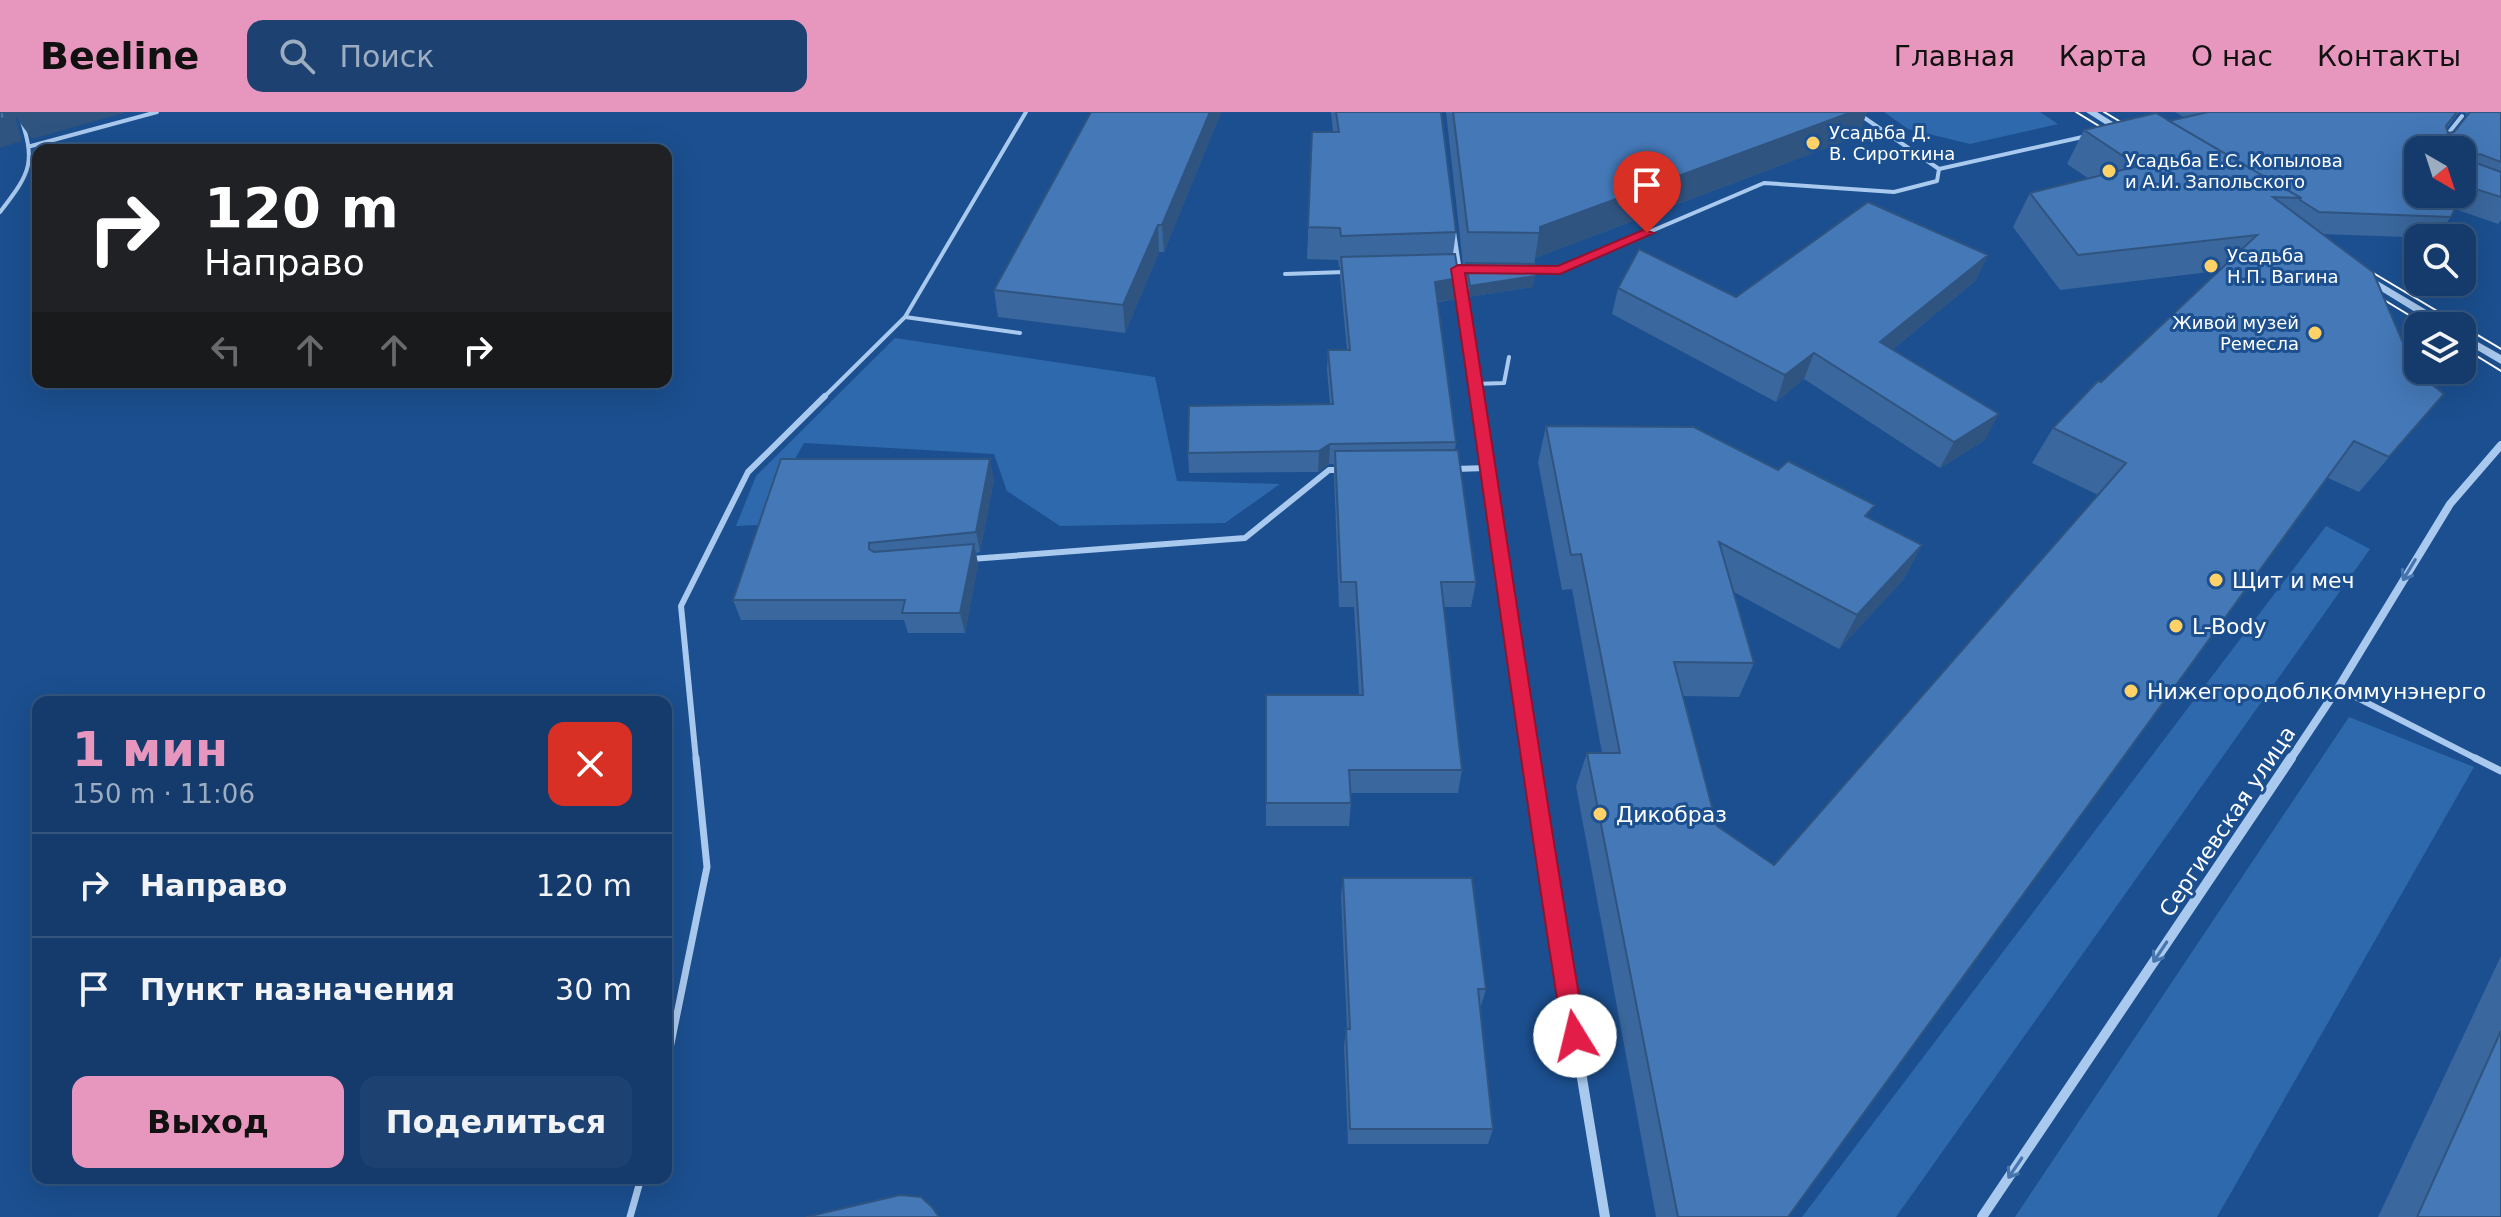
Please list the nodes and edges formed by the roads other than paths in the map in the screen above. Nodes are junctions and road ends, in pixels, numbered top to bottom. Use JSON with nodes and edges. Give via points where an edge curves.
{"nodes":[{"id":1,"x":19,"y":112,"type":"edge"},
{"id":2,"x":157,"y":112,"type":"edge"},
{"id":3,"x":1026,"y":112,"type":"edge"},
{"id":4,"x":1856,"y":112,"type":"edge"},
{"id":5,"x":2091,"y":112,"type":"edge"},
{"id":6,"x":2462,"y":116,"type":"edge"},
{"id":7,"x":2094,"y":135,"type":"edge"},
{"id":8,"x":2131,"y":136,"type":"edge"},
{"id":9,"x":2446,"y":136,"type":"edge"},
{"id":10,"x":38,"y":144,"type":"edge"},
{"id":11,"x":31,"y":146,"type":"joint"},
{"id":12,"x":1939,"y":169,"type":"junction"},
{"id":13,"x":0,"y":212,"type":"edge"},
{"id":14,"x":1452,"y":221,"type":"edge"},
{"id":15,"x":1519,"y":269,"type":"edge"},
{"id":16,"x":2356,"y":271,"type":"edge"},
{"id":17,"x":1347,"y":272,"type":"edge"},
{"id":18,"x":1285,"y":274,"type":"dead end"},
{"id":19,"x":2423,"y":312,"type":"edge"},
{"id":20,"x":905,"y":317,"type":"junction"},
{"id":21,"x":1020,"y":333,"type":"edge"},
{"id":22,"x":2476,"y":345,"type":"edge"},
{"id":23,"x":1509,"y":357,"type":"dead end"},
{"id":24,"x":2501,"y":360,"type":"edge"},
{"id":25,"x":1474,"y":384,"type":"junction"},
{"id":26,"x":2501,"y":445,"type":"edge"},
{"id":27,"x":1487,"y":468,"type":"junction"},
{"id":28,"x":1449,"y":469,"type":"edge"},
{"id":29,"x":1344,"y":470,"type":"edge"},
{"id":30,"x":959,"y":560,"type":"edge"},
{"id":31,"x":2338,"y":688,"type":"junction"},
{"id":32,"x":2501,"y":771,"type":"edge"},
{"id":33,"x":672,"y":1039,"type":"edge"},
{"id":34,"x":639,"y":1184,"type":"edge"},
{"id":35,"x":630,"y":1217,"type":"edge"},
{"id":36,"x":1605,"y":1217,"type":"edge"},
{"id":37,"x":1982,"y":1217,"type":"edge"}],
"edges":[{"from":1,"to":11,"type":"lane"},
{"from":2,"to":10,"type":"lane"},
{"from":3,"to":20,"type":"lane"},
{"from":4,"to":12,"type":"lane"},
{"from":5,"to":8,"type":"street","via":[[2113,130]]},
{"from":6,"to":9,"type":"lane"},
{"from":7,"to":12,"type":"lane"},
{"from":11,"to":13,"type":"lane","via":[[31,173]]},
{"from":12,"to":15,"type":"lane","via":[[1937,181],[1894,192],[1764,183],[1560,270]]},
{"from":14,"to":25,"type":"street"},
{"from":16,"to":19,"type":"street"},
{"from":17,"to":18,"type":"lane"},
{"from":20,"to":21,"type":"lane"},
{"from":20,"to":33,"type":"lane","via":[[748,472],[681,606],[707,867]]},
{"from":22,"to":24,"type":"street"},
{"from":23,"to":25,"type":"lane","via":[[1504,383]]},
{"from":25,"to":27,"type":"street"},
{"from":26,"to":31,"type":"street","name":"Сергиевская улица","one_way":true,"via":[[2450,504]]},
{"from":27,"to":28,"type":"lane"},
{"from":27,"to":36,"type":"street","via":[[1534,794]]},
{"from":29,"to":30,"type":"lane","via":[[1329,470],[1245,538]]},
{"from":31,"to":32,"type":"lane"},
{"from":31,"to":37,"type":"street","name":"Сергиевская улица","one_way":true},
{"from":34,"to":35,"type":"lane"}]}
